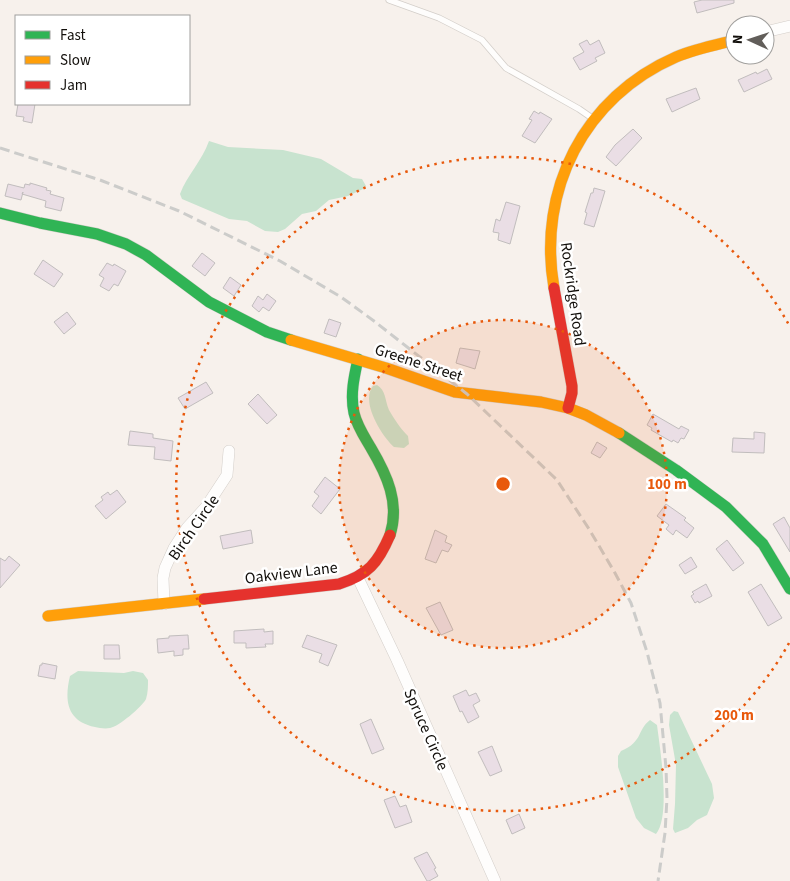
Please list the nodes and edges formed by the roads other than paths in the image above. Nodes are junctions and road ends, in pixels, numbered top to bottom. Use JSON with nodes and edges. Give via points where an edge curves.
{"nodes":[{"id":1,"x":389,"y":0,"type":"edge"},
{"id":2,"x":790,"y":26,"type":"edge"},
{"id":3,"x":775,"y":30,"type":"edge"},
{"id":4,"x":725,"y":43,"type":"edge"},
{"id":5,"x":594,"y":120,"type":"junction"},
{"id":6,"x":0,"y":213,"type":"edge"},
{"id":7,"x":358,"y":359,"type":"junction"},
{"id":8,"x":568,"y":408,"type":"junction"},
{"id":9,"x":229,"y":451,"type":"dead end"},
{"id":10,"x":358,"y":578,"type":"junction"},
{"id":11,"x":790,"y":589,"type":"edge"},
{"id":12,"x":164,"y":604,"type":"junction"},
{"id":13,"x":48,"y":616,"type":"dead end"},
{"id":14,"x":494,"y":881,"type":"edge"}],
"edges":[{"from":1,"to":5,"type":"lane","via":[[438,18],[482,40],[506,68]]},
{"from":2,"to":3,"type":"street"},
{"from":4,"to":5,"type":"street","name":"Rockridge Road","via":[[686,53],[652,69],[617,94]]},
{"from":5,"to":8,"type":"street","name":"Rockridge Road","via":[[566,164],[551,221],[550,262],[572,393]]},
{"from":6,"to":7,"type":"street","name":"Greene Street","via":[[119,241],[146,256],[200,297],[252,324],[286,339]]},
{"from":7,"to":8,"type":"street","name":"Greene Street","via":[[455,392]]},
{"from":7,"to":10,"type":"street","name":"Oakview Lane","via":[[353,393],[356,420],[385,473],[395,505],[391,538],[372,567]]},
{"from":8,"to":11,"type":"street","name":"Greene Street","via":[[627,438],[726,507],[763,544]]},
{"from":9,"to":12,"type":"street","name":"Birch Circle","via":[[227,475],[206,507],[187,528],[165,568]]},
{"from":10,"to":12,"type":"street","name":"Oakview Lane","via":[[339,584]]},
{"from":10,"to":14,"type":"street","name":"Spruce Circle"},
{"from":12,"to":13,"type":"street","name":"Oakview Lane"}]}
